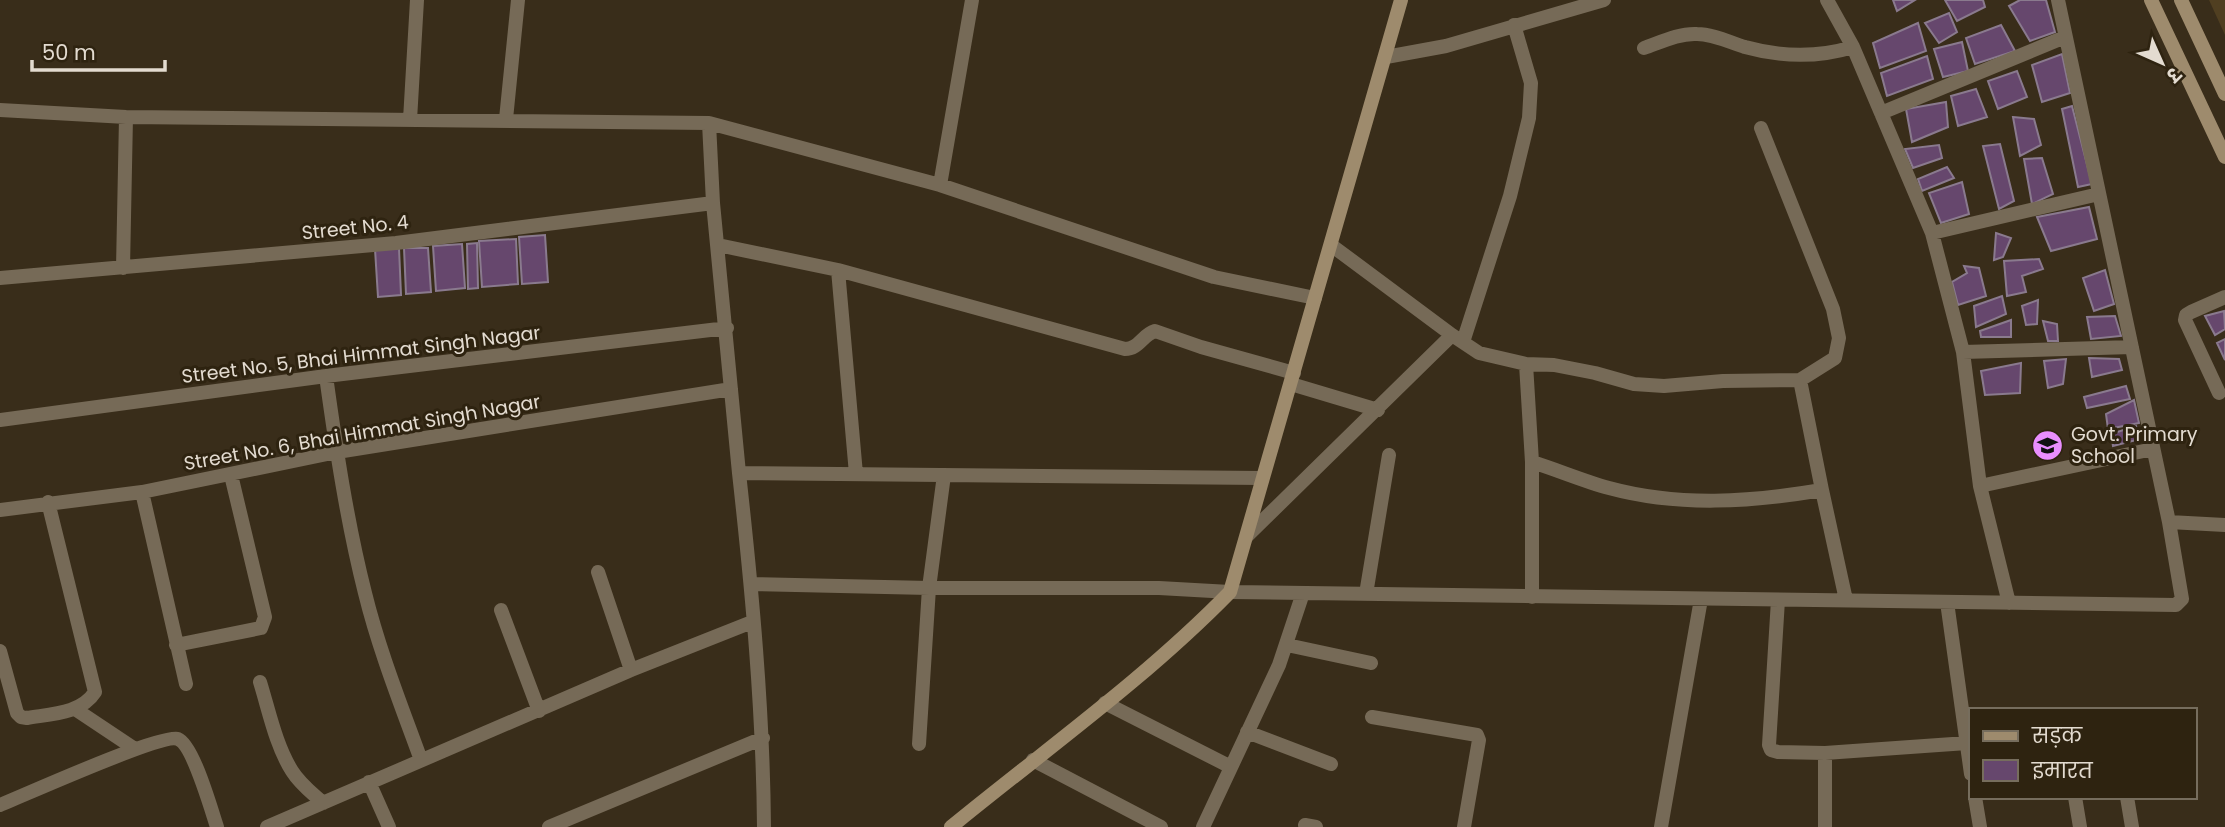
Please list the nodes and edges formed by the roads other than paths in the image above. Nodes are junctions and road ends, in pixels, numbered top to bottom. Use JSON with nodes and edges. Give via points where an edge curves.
{"nodes":[{"id":1,"x":417,"y":0,"type":"edge"},
{"id":2,"x":518,"y":0,"type":"edge"},
{"id":3,"x":972,"y":0,"type":"edge"},
{"id":4,"x":1401,"y":0,"type":"edge"},
{"id":5,"x":1604,"y":0,"type":"edge"},
{"id":6,"x":1827,"y":0,"type":"edge"},
{"id":7,"x":2057,"y":0,"type":"edge"},
{"id":8,"x":2151,"y":0,"type":"edge"},
{"id":9,"x":2181,"y":0,"type":"edge"},
{"id":10,"x":1514,"y":25,"type":"junction"},
{"id":11,"x":2066,"y":37,"type":"junction"},
{"id":12,"x":1853,"y":47,"type":"junction"},
{"id":13,"x":1644,"y":48,"type":"dead end"},
{"id":14,"x":1386,"y":57,"type":"junction"},
{"id":15,"x":2225,"y":94,"type":"edge"},
{"id":16,"x":0,"y":110,"type":"edge"},
{"id":17,"x":1881,"y":113,"type":"junction"},
{"id":18,"x":126,"y":117,"type":"junction"},
{"id":19,"x":506,"y":119,"type":"junction"},
{"id":20,"x":410,"y":120,"type":"junction"},
{"id":21,"x":709,"y":122,"type":"junction"},
{"id":22,"x":1761,"y":128,"type":"dead end"},
{"id":23,"x":2225,"y":157,"type":"edge"},
{"id":24,"x":940,"y":185,"type":"junction"},
{"id":25,"x":2099,"y":194,"type":"junction"},
{"id":26,"x":713,"y":203,"type":"junction"},
{"id":27,"x":1932,"y":233,"type":"junction"},
{"id":28,"x":1331,"y":244,"type":"junction"},
{"id":29,"x":718,"y":245,"type":"junction"},
{"id":30,"x":123,"y":268,"type":"junction"},
{"id":31,"x":838,"y":270,"type":"junction"},
{"id":32,"x":0,"y":278,"type":"edge"},
{"id":33,"x":2225,"y":297,"type":"edge"},
{"id":34,"x":1315,"y":298,"type":"junction"},
{"id":35,"x":727,"y":328,"type":"junction"},
{"id":36,"x":1457,"y":339,"type":"junction"},
{"id":37,"x":2132,"y":347,"type":"junction"},
{"id":38,"x":1963,"y":352,"type":"junction"},
{"id":39,"x":1526,"y":364,"type":"junction"},
{"id":40,"x":326,"y":376,"type":"junction"},
{"id":41,"x":1292,"y":379,"type":"junction"},
{"id":42,"x":1800,"y":380,"type":"junction"},
{"id":43,"x":730,"y":389,"type":"junction"},
{"id":44,"x":2219,"y":393,"type":"dead end"},
{"id":45,"x":1378,"y":410,"type":"junction"},
{"id":46,"x":0,"y":420,"type":"edge"},
{"id":47,"x":2153,"y":449,"type":"junction"},
{"id":48,"x":337,"y":452,"type":"junction"},
{"id":49,"x":1389,"y":455,"type":"dead end"},
{"id":50,"x":1532,"y":462,"type":"junction"},
{"id":51,"x":739,"y":472,"type":"junction"},
{"id":52,"x":856,"y":474,"type":"junction"},
{"id":53,"x":231,"y":475,"type":"junction"},
{"id":54,"x":944,"y":475,"type":"junction"},
{"id":55,"x":1262,"y":478,"type":"junction"},
{"id":56,"x":1980,"y":486,"type":"junction"},
{"id":57,"x":1822,"y":490,"type":"junction"},
{"id":58,"x":142,"y":492,"type":"junction"},
{"id":59,"x":48,"y":502,"type":"junction"},
{"id":60,"x":0,"y":510,"type":"edge"},
{"id":61,"x":2169,"y":522,"type":"junction"},
{"id":62,"x":2225,"y":525,"type":"edge"},
{"id":63,"x":1247,"y":536,"type":"junction"},
{"id":64,"x":598,"y":572,"type":"dead end"},
{"id":65,"x":751,"y":584,"type":"junction"},
{"id":66,"x":929,"y":588,"type":"junction"},
{"id":67,"x":1230,"y":592,"type":"junction"},
{"id":68,"x":1303,"y":593,"type":"junction"},
{"id":69,"x":1366,"y":594,"type":"junction"},
{"id":70,"x":1532,"y":597,"type":"junction"},
{"id":71,"x":1701,"y":599,"type":"junction"},
{"id":72,"x":1778,"y":600,"type":"junction"},
{"id":73,"x":1846,"y":600,"type":"junction"},
{"id":74,"x":1947,"y":602,"type":"junction"},
{"id":75,"x":2009,"y":603,"type":"junction"},
{"id":76,"x":501,"y":610,"type":"dead end"},
{"id":77,"x":752,"y":622,"type":"junction"},
{"id":78,"x":176,"y":645,"type":"junction"},
{"id":79,"x":1287,"y":645,"type":"junction"},
{"id":80,"x":0,"y":651,"type":"edge"},
{"id":81,"x":1370,"y":663,"type":"dead end"},
{"id":82,"x":631,"y":670,"type":"junction"},
{"id":83,"x":260,"y":682,"type":"dead end"},
{"id":84,"x":186,"y":684,"type":"dead end"},
{"id":85,"x":1105,"y":703,"type":"junction"},
{"id":86,"x":75,"y":709,"type":"junction"},
{"id":87,"x":539,"y":711,"type":"junction"},
{"id":88,"x":1372,"y":717,"type":"dead end"},
{"id":89,"x":1968,"y":727,"type":"edge"},
{"id":90,"x":1247,"y":732,"type":"junction"},
{"id":91,"x":763,"y":738,"type":"junction"},
{"id":92,"x":1966,"y":743,"type":"junction"},
{"id":93,"x":919,"y":744,"type":"dead end"},
{"id":94,"x":135,"y":750,"type":"junction"},
{"id":95,"x":1825,"y":753,"type":"junction"},
{"id":96,"x":421,"y":760,"type":"junction"},
{"id":97,"x":1033,"y":760,"type":"junction"},
{"id":98,"x":1969,"y":762,"type":"edge"},
{"id":99,"x":1331,"y":764,"type":"dead end"},
{"id":100,"x":1231,"y":767,"type":"junction"},
{"id":101,"x":369,"y":782,"type":"junction"},
{"id":102,"x":1975,"y":799,"type":"edge"},
{"id":103,"x":2075,"y":799,"type":"edge"},
{"id":104,"x":2127,"y":799,"type":"edge"},
{"id":105,"x":323,"y":803,"type":"junction"},
{"id":106,"x":0,"y":805,"type":"edge"},
{"id":107,"x":217,"y":827,"type":"edge"},
{"id":108,"x":267,"y":827,"type":"edge"},
{"id":109,"x":388,"y":827,"type":"edge"},
{"id":110,"x":548,"y":827,"type":"edge"},
{"id":111,"x":764,"y":827,"type":"edge"},
{"id":112,"x":952,"y":827,"type":"edge"},
{"id":113,"x":1161,"y":827,"type":"edge"},
{"id":114,"x":1203,"y":827,"type":"edge"},
{"id":115,"x":1464,"y":827,"type":"edge"},
{"id":116,"x":1661,"y":827,"type":"edge"},
{"id":117,"x":1825,"y":827,"type":"edge"},
{"id":118,"x":1980,"y":827,"type":"edge"},
{"id":119,"x":2080,"y":827,"type":"edge"},
{"id":120,"x":2132,"y":827,"type":"edge"}],
"edges":[{"from":1,"to":20,"type":"street"},
{"from":2,"to":19,"type":"street"},
{"from":3,"to":24,"type":"street"},
{"from":4,"to":14,"type":"street"},
{"from":5,"to":10,"type":"street"},
{"from":6,"to":12,"type":"street"},
{"from":7,"to":11,"type":"street"},
{"from":8,"to":23,"type":"street"},
{"from":9,"to":15,"type":"street"},
{"from":10,"to":14,"type":"street","via":[[1446,46]]},
{"from":10,"to":36,"type":"street","via":[[1531,83],[1530,118],[1510,195]]},
{"from":11,"to":17,"type":"street"},
{"from":11,"to":25,"type":"street"},
{"from":12,"to":13,"type":"street","via":[[1817,55],[1788,55],[1694,33]]},
{"from":12,"to":17,"type":"street"},
{"from":14,"to":28,"type":"street"},
{"from":16,"to":18,"type":"street"},
{"from":17,"to":27,"type":"street"},
{"from":18,"to":20,"type":"street"},
{"from":18,"to":30,"type":"street"},
{"from":19,"to":20,"type":"street"},
{"from":19,"to":21,"type":"street"},
{"from":21,"to":24,"type":"street"},
{"from":21,"to":26,"type":"street"},
{"from":22,"to":42,"type":"street","via":[[1832,309],[1839,338],[1835,358]]},
{"from":24,"to":34,"type":"street","via":[[1214,277]]},
{"from":25,"to":27,"type":"street"},
{"from":25,"to":37,"type":"street"},
{"from":26,"to":29,"type":"street"},
{"from":26,"to":30,"type":"street","name":"Street No. 4","via":[[396,243]]},
{"from":27,"to":38,"type":"street"},
{"from":28,"to":34,"type":"street"},
{"from":28,"to":36,"type":"street"},
{"from":29,"to":31,"type":"street"},
{"from":29,"to":35,"type":"street"},
{"from":30,"to":32,"type":"street","name":"Street No. 4"},
{"from":31,"to":41,"type":"street","via":[[1125,349],[1155,331]]},
{"from":31,"to":52,"type":"street"},
{"from":33,"to":44,"type":"street","via":[[2191,312],[2185,320]]},
{"from":34,"to":41,"type":"street"},
{"from":35,"to":40,"type":"street","name":"Street No. 5, Bhai Himmat Singh Nagar"},
{"from":35,"to":43,"type":"street"},
{"from":36,"to":39,"type":"street","via":[[1479,353]]},
{"from":36,"to":45,"type":"street"},
{"from":37,"to":38,"type":"street"},
{"from":37,"to":47,"type":"street"},
{"from":38,"to":56,"type":"street"},
{"from":39,"to":42,"type":"street","via":[[1555,365],[1634,384],[1664,386]]},
{"from":39,"to":50,"type":"street"},
{"from":40,"to":46,"type":"street","name":"Street No. 5, Bhai Himmat Singh Nagar"},
{"from":40,"to":48,"type":"street"},
{"from":41,"to":45,"type":"street"},
{"from":41,"to":55,"type":"street"},
{"from":42,"to":57,"type":"street"},
{"from":43,"to":48,"type":"street","name":"Street No. 6, Bhai Himmat Singh Nagar"},
{"from":43,"to":51,"type":"street"},
{"from":45,"to":63,"type":"street"},
{"from":47,"to":56,"type":"street"},
{"from":47,"to":61,"type":"street"},
{"from":48,"to":53,"type":"street","name":"Street No. 6, Bhai Himmat Singh Nagar"},
{"from":48,"to":96,"type":"street","via":[[365,591]]},
{"from":49,"to":69,"type":"street"},
{"from":50,"to":57,"type":"street","via":[[1609,488],[1656,497],[1709,502]]},
{"from":50,"to":70,"type":"street"},
{"from":51,"to":52,"type":"street"},
{"from":51,"to":65,"type":"street"},
{"from":52,"to":54,"type":"street"},
{"from":53,"to":58,"type":"street","name":"Street No. 6, Bhai Himmat Singh Nagar"},
{"from":53,"to":78,"type":"street","via":[[264,623],[261,628]]},
{"from":54,"to":55,"type":"street"},
{"from":54,"to":66,"type":"street"},
{"from":55,"to":63,"type":"street"},
{"from":56,"to":75,"type":"street"},
{"from":57,"to":73,"type":"street"},
{"from":58,"to":59,"type":"street","name":"Street No. 6, Bhai Himmat Singh Nagar"},
{"from":58,"to":78,"type":"street"},
{"from":59,"to":60,"type":"street","name":"Street No. 6, Bhai Himmat Singh Nagar"},
{"from":59,"to":86,"type":"street","via":[[96,687],[91,699]]},
{"from":61,"to":62,"type":"street"},
{"from":61,"to":75,"type":"street","via":[[2182,600],[2176,606]]},
{"from":63,"to":67,"type":"street"},
{"from":64,"to":82,"type":"street"},
{"from":65,"to":66,"type":"street"},
{"from":65,"to":77,"type":"street"},
{"from":66,"to":67,"type":"street"},
{"from":66,"to":93,"type":"street"},
{"from":67,"to":68,"type":"street"},
{"from":67,"to":85,"type":"street"},
{"from":68,"to":69,"type":"street"},
{"from":68,"to":79,"type":"street"},
{"from":69,"to":70,"type":"street"},
{"from":70,"to":71,"type":"street"},
{"from":71,"to":72,"type":"street"},
{"from":71,"to":116,"type":"street"},
{"from":72,"to":73,"type":"street"},
{"from":72,"to":95,"type":"street","via":[[1769,745],[1777,752]]},
{"from":73,"to":74,"type":"street"},
{"from":74,"to":75,"type":"street"},
{"from":74,"to":89,"type":"street"},
{"from":76,"to":87,"type":"street"},
{"from":77,"to":82,"type":"street"},
{"from":77,"to":91,"type":"street"},
{"from":78,"to":84,"type":"street"},
{"from":79,"to":81,"type":"street"},
{"from":79,"to":90,"type":"street"},
{"from":80,"to":86,"type":"street","via":[[21,717]]},
{"from":82,"to":87,"type":"street"},
{"from":83,"to":105,"type":"street","via":[[292,772]]},
{"from":85,"to":97,"type":"street"},
{"from":85,"to":100,"type":"street"},
{"from":86,"to":94,"type":"street"},
{"from":87,"to":96,"type":"street"},
{"from":88,"to":115,"type":"street","via":[[1477,735]]},
{"from":89,"to":92,"type":"street"},
{"from":90,"to":99,"type":"street"},
{"from":90,"to":100,"type":"street"},
{"from":91,"to":110,"type":"street"},
{"from":91,"to":111,"type":"street"},
{"from":92,"to":95,"type":"street"},
{"from":92,"to":98,"type":"street"},
{"from":94,"to":106,"type":"street"},
{"from":94,"to":107,"type":"street","via":[[179,739],[189,750]]},
{"from":95,"to":117,"type":"street"},
{"from":96,"to":101,"type":"street"},
{"from":97,"to":112,"type":"street"},
{"from":97,"to":113,"type":"street"},
{"from":100,"to":114,"type":"street"},
{"from":101,"to":105,"type":"street"},
{"from":101,"to":109,"type":"street"},
{"from":102,"to":118,"type":"street"},
{"from":103,"to":119,"type":"street"},
{"from":104,"to":120,"type":"street"},
{"from":105,"to":108,"type":"street"}]}
